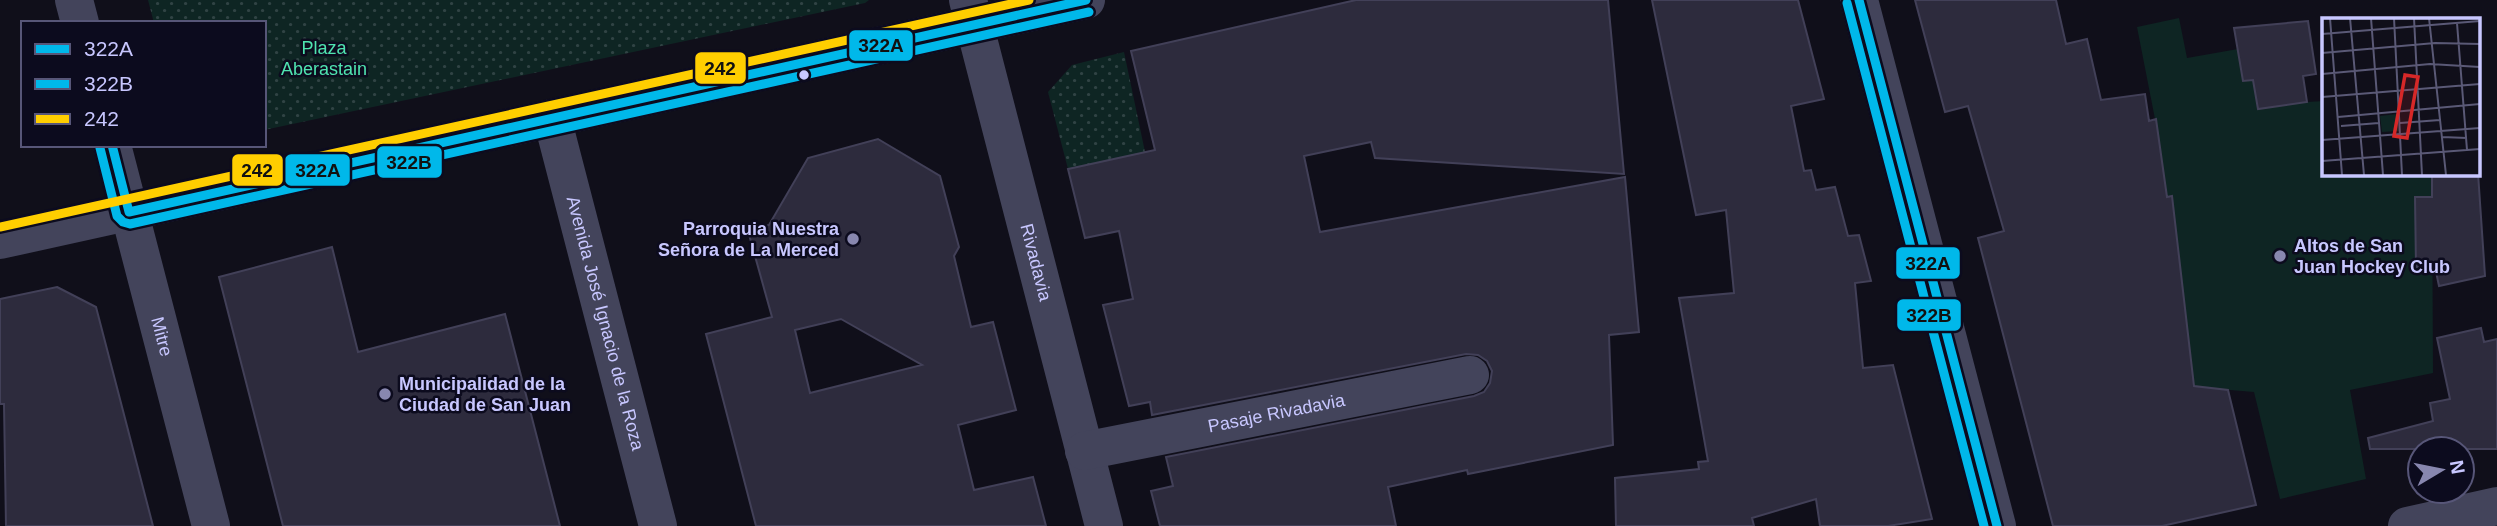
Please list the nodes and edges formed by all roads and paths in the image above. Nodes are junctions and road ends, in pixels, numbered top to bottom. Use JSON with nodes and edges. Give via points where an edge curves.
{"nodes":[{"id":1,"x":74,"y":0,"type":"edge"},
{"id":2,"x":1086,"y":0,"type":"edge"},
{"id":3,"x":1859,"y":0,"type":"edge"},
{"id":4,"x":971,"y":12,"type":"edge"},
{"id":5,"x":79,"y":21,"type":"edge"},
{"id":6,"x":552,"y":118,"type":"junction"},
{"id":7,"x":113,"y":147,"type":"edge"},
{"id":8,"x":129,"y":212,"type":"junction"},
{"id":9,"x":0,"y":240,"type":"edge"},
{"id":10,"x":1470,"y":375,"type":"dead end"},
{"id":11,"x":1084,"y":451,"type":"junction"},
{"id":12,"x":2497,"y":506,"type":"edge"},
{"id":13,"x":211,"y":526,"type":"edge"},
{"id":14,"x":658,"y":526,"type":"edge"},
{"id":15,"x":1104,"y":526,"type":"edge"},
{"id":16,"x":1997,"y":526,"type":"edge"},
{"id":17,"x":2407,"y":526,"type":"edge"}],
"edges":[{"from":1,"to":5,"type":"street"},
{"from":2,"to":4,"type":"street"},
{"from":3,"to":16,"type":"street"},
{"from":4,"to":6,"type":"street"},
{"from":4,"to":11,"type":"street","name":"Rivadavia"},
{"from":6,"to":8,"type":"street"},
{"from":6,"to":14,"type":"street","name":"Avenida José Ignacio de la Roza"},
{"from":7,"to":8,"type":"street","name":"Mitre"},
{"from":8,"to":9,"type":"street"},
{"from":8,"to":13,"type":"street","name":"Mitre"},
{"from":10,"to":11,"type":"street","name":"Pasaje Rivadavia"},
{"from":11,"to":15,"type":"street","name":"Rivadavia"},
{"from":12,"to":17,"type":"street"}]}
